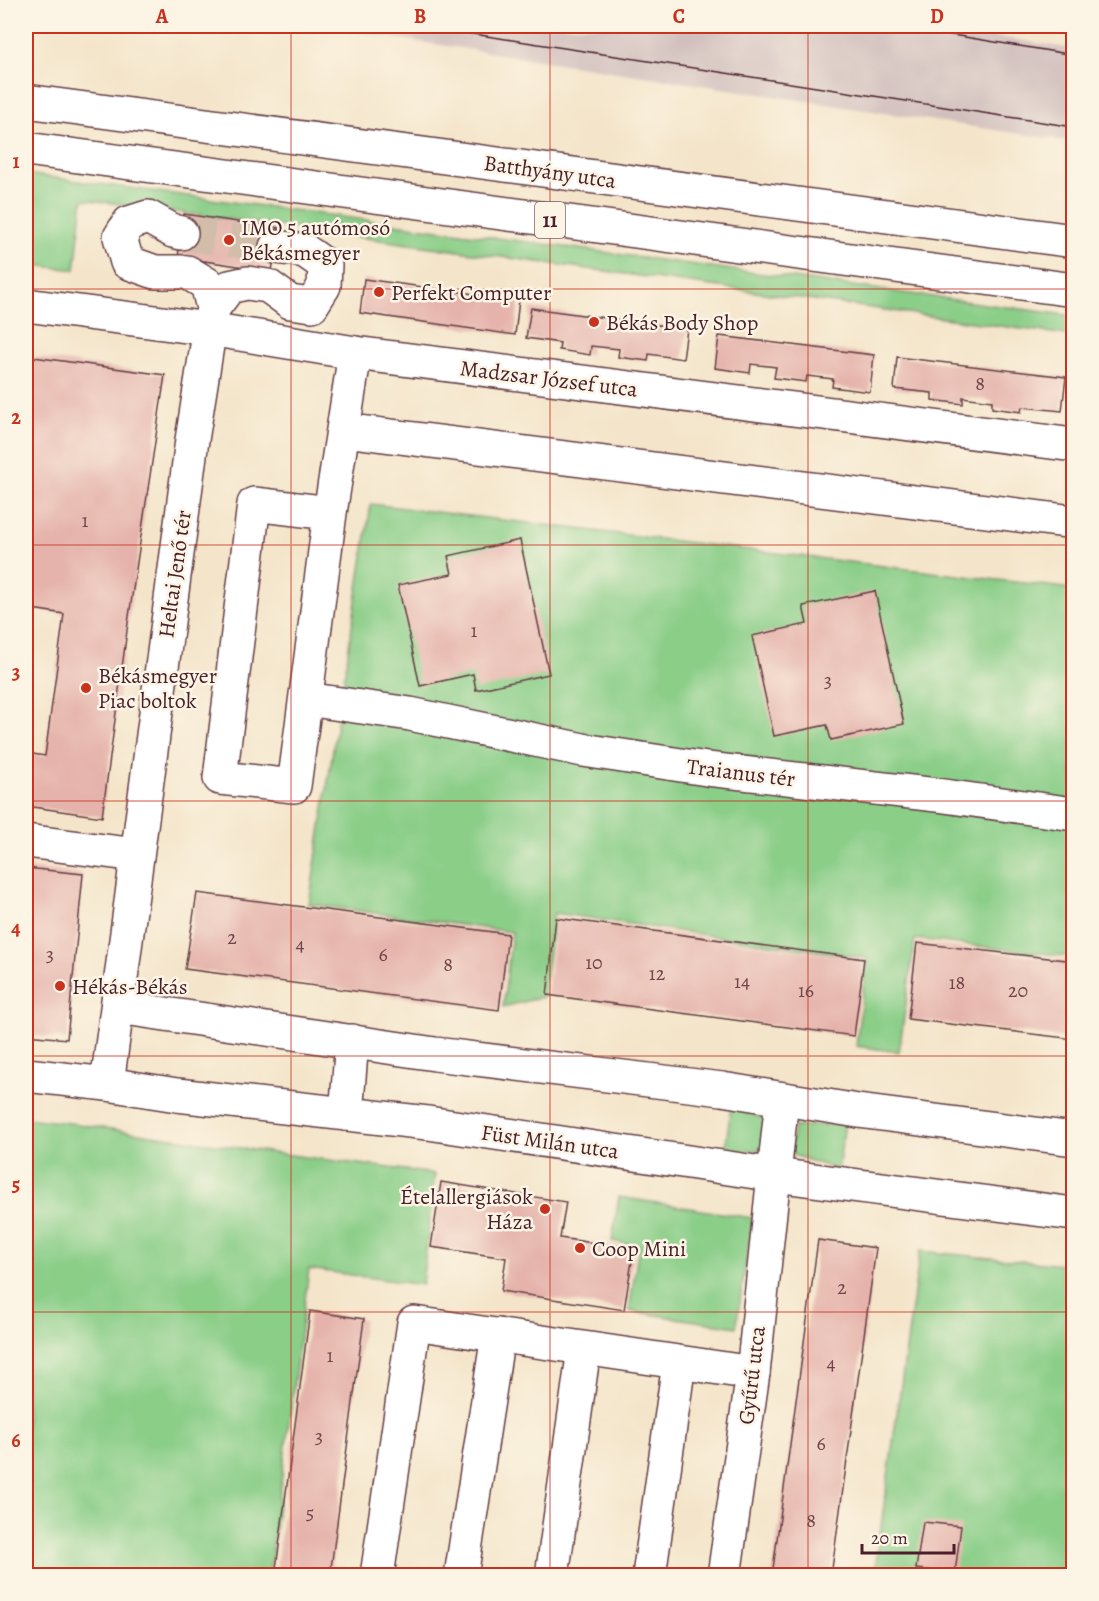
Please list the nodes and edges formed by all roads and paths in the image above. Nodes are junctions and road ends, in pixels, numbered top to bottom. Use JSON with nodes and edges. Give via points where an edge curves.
{"nodes":[{"id":1,"x":26,"y":101,"type":"edge"},
{"id":2,"x":26,"y":149,"type":"edge"},
{"id":3,"x":181,"y":233,"type":"tunnel mouth"},
{"id":4,"x":1074,"y":241,"type":"edge"},
{"id":5,"x":276,"y":247,"type":"tunnel mouth"},
{"id":6,"x":1074,"y":290,"type":"edge"},
{"id":7,"x":26,"y":305,"type":"edge"},
{"id":8,"x":211,"y":318,"type":"junction"},
{"id":9,"x":355,"y":354,"type":"junction"},
{"id":10,"x":344,"y":430,"type":"junction"},
{"id":11,"x":1074,"y":445,"type":"edge"},
{"id":12,"x":330,"y":513,"type":"junction"},
{"id":13,"x":1074,"y":522,"type":"edge"},
{"id":14,"x":306,"y":699,"type":"junction"},
{"id":15,"x":1074,"y":814,"type":"edge"},
{"id":16,"x":26,"y":841,"type":"edge"},
{"id":17,"x":136,"y":855,"type":"junction"},
{"id":18,"x":118,"y":1006,"type":"junction"},
{"id":19,"x":352,"y":1041,"type":"junction"},
{"id":20,"x":26,"y":1075,"type":"edge"},
{"id":21,"x":107,"y":1084,"type":"junction"},
{"id":22,"x":782,"y":1099,"type":"junction"},
{"id":23,"x":346,"y":1114,"type":"junction"},
{"id":24,"x":1074,"y":1139,"type":"edge"},
{"id":25,"x":775,"y":1175,"type":"junction"},
{"id":26,"x":1074,"y":1214,"type":"edge"},
{"id":27,"x":498,"y":1335,"type":"junction"},
{"id":28,"x":584,"y":1348,"type":"junction"},
{"id":29,"x":680,"y":1363,"type":"junction"},
{"id":30,"x":753,"y":1373,"type":"junction"},
{"id":31,"x":377,"y":1575,"type":"edge"},
{"id":32,"x":461,"y":1575,"type":"edge"},
{"id":33,"x":552,"y":1575,"type":"edge"},
{"id":34,"x":649,"y":1575,"type":"edge"},
{"id":35,"x":724,"y":1575,"type":"edge"}],
"edges":[{"from":1,"to":4,"type":"street","name":"Batthyány utca","number":"11"},
{"from":2,"to":6,"type":"street","number":"11"},
{"from":3,"to":8,"type":"street","via":[[148,217],[129,223],[120,237],[127,262],[155,272],[188,272],[207,284]]},
{"from":5,"to":8,"type":"street","via":[[305,251],[325,265],[324,286],[312,304],[290,302],[268,286],[247,283],[229,287]]},
{"from":7,"to":8,"type":"street","name":"Madzsar József utca"},
{"from":8,"to":9,"type":"street","name":"Madzsar József utca"},
{"from":8,"to":17,"type":"street","name":"Heltai Jenő tér"},
{"from":9,"to":10,"type":"street"},
{"from":9,"to":11,"type":"street","name":"Madzsar József utca"},
{"from":10,"to":12,"type":"street"},
{"from":10,"to":13,"type":"street"},
{"from":12,"to":14,"type":"street"},
{"from":12,"to":14,"type":"street","via":[[254,504],[220,778],[294,786]]},
{"from":14,"to":15,"type":"street","name":"Traianus tér","via":[[411,714],[583,750],[696,767]]},
{"from":16,"to":17,"type":"street"},
{"from":17,"to":18,"type":"street","name":"Heltai Jenő tér"},
{"from":18,"to":19,"type":"street"},
{"from":18,"to":21,"type":"street","name":"Heltai Jenő tér"},
{"from":19,"to":22,"type":"street"},
{"from":19,"to":23,"type":"street"},
{"from":20,"to":21,"type":"street","name":"Füst Milán utca"},
{"from":21,"to":23,"type":"street","name":"Füst Milán utca"},
{"from":22,"to":24,"type":"street"},
{"from":22,"to":25,"type":"street","name":"Gyűrű utca"},
{"from":23,"to":25,"type":"street","name":"Füst Milán utca"},
{"from":25,"to":26,"type":"street","name":"Füst Milán utca"},
{"from":25,"to":30,"type":"street","name":"Gyűrű utca"},
{"from":27,"to":28,"type":"street"},
{"from":27,"to":31,"type":"street","via":[[414,1323]]},
{"from":27,"to":32,"type":"street"},
{"from":28,"to":29,"type":"street"},
{"from":28,"to":33,"type":"street"},
{"from":29,"to":30,"type":"street"},
{"from":29,"to":34,"type":"street"},
{"from":30,"to":35,"type":"street","name":"Gyűrű utca"}]}
